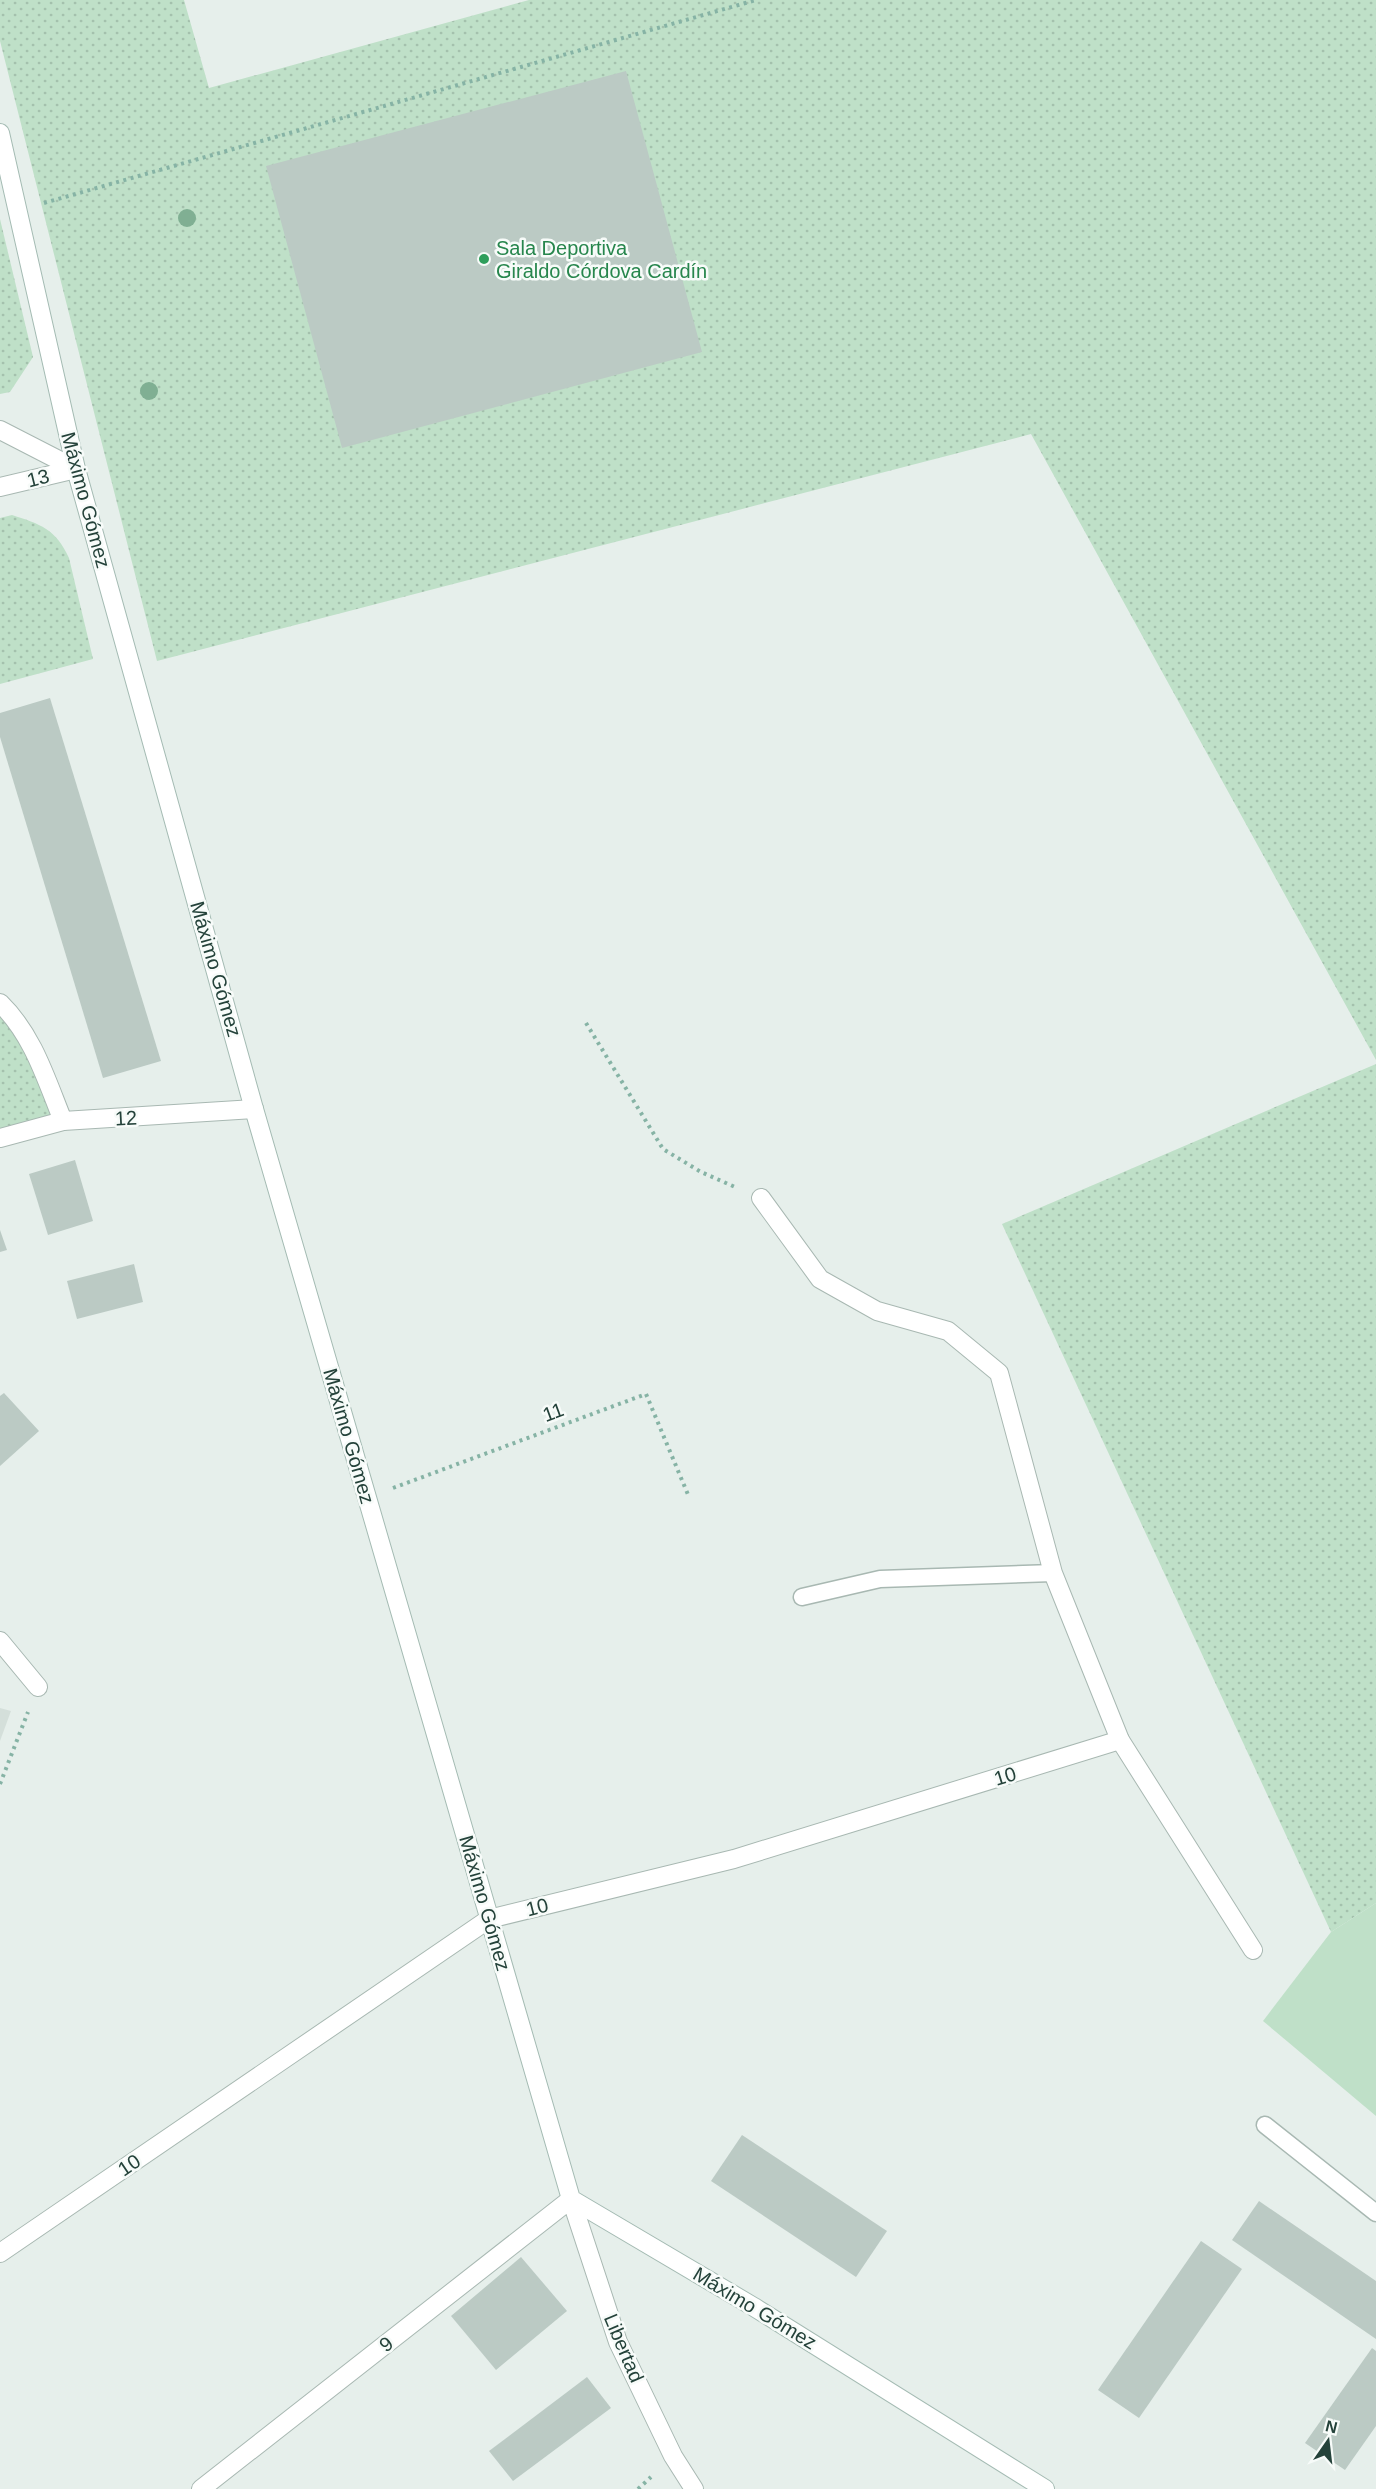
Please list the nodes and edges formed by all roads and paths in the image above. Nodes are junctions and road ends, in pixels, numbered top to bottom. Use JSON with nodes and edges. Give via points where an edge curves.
{"nodes":[{"id":1,"x":756,"y":0,"type":"edge"},
{"id":2,"x":0,"y":133,"type":"edge"},
{"id":3,"x":18,"y":211,"type":"junction"},
{"id":4,"x":0,"y":430,"type":"edge"},
{"id":5,"x":76,"y":469,"type":"junction"},
{"id":6,"x":0,"y":487,"type":"edge"},
{"id":7,"x":0,"y":1003,"type":"edge"},
{"id":8,"x":586,"y":1023,"type":"dead end"},
{"id":9,"x":254,"y":1109,"type":"junction"},
{"id":10,"x":63,"y":1121,"type":"junction"},
{"id":11,"x":0,"y":1138,"type":"edge"},
{"id":12,"x":761,"y":1198,"type":"joint"},
{"id":13,"x":689,"y":1497,"type":"dead end"},
{"id":14,"x":367,"y":1498,"type":"junction"},
{"id":15,"x":1053,"y":1573,"type":"junction"},
{"id":16,"x":802,"y":1597,"type":"dead end"},
{"id":17,"x":0,"y":1641,"type":"edge"},
{"id":18,"x":38,"y":1687,"type":"joint"},
{"id":19,"x":1120,"y":1740,"type":"junction"},
{"id":20,"x":0,"y":1784,"type":"edge"},
{"id":21,"x":489,"y":1918,"type":"junction"},
{"id":22,"x":1253,"y":1950,"type":"dead end"},
{"id":23,"x":1265,"y":2125,"type":"dead end"},
{"id":24,"x":571,"y":2199,"type":"junction"},
{"id":25,"x":1376,"y":2214,"type":"edge"},
{"id":26,"x":0,"y":2253,"type":"edge"},
{"id":27,"x":201,"y":2489,"type":"edge"},
{"id":28,"x":694,"y":2489,"type":"edge"},
{"id":29,"x":1045,"y":2489,"type":"edge"}],
"edges":[{"from":1,"to":3,"type":"path"},
{"from":2,"to":3,"type":"street","name":"Máximo Gómez"},
{"from":3,"to":5,"type":"street","name":"Máximo Gómez"},
{"from":4,"to":5,"type":"street"},
{"from":5,"to":6,"type":"street","name":"13"},
{"from":5,"to":9,"type":"street","name":"Máximo Gómez"},
{"from":7,"to":10,"type":"street","via":[[16,1018],[32,1045]]},
{"from":8,"to":12,"type":"path","via":[[663,1149],[700,1172]]},
{"from":9,"to":10,"type":"street","name":"12"},
{"from":9,"to":14,"type":"street","name":"Máximo Gómez"},
{"from":10,"to":11,"type":"street","name":"12"},
{"from":12,"to":15,"type":"street","via":[[820,1279],[877,1311],[948,1331],[999,1373]]},
{"from":13,"to":14,"type":"path","name":"11","via":[[646,1394]]},
{"from":14,"to":21,"type":"street","name":"Máximo Gómez"},
{"from":15,"to":16,"type":"lane","via":[[880,1580]]},
{"from":15,"to":19,"type":"street"},
{"from":17,"to":18,"type":"street"},
{"from":18,"to":20,"type":"path"},
{"from":19,"to":21,"type":"street","name":"10","via":[[734,1859]]},
{"from":19,"to":22,"type":"street"},
{"from":21,"to":24,"type":"street","name":"Máximo Gómez"},
{"from":21,"to":26,"type":"street","name":"10"},
{"from":23,"to":25,"type":"lane"},
{"from":24,"to":27,"type":"street","name":"9"},
{"from":24,"to":28,"type":"street","name":"Libertad","via":[[618,2342]]},
{"from":24,"to":29,"type":"street","name":"Máximo Gómez","via":[[754,2307]]}]}
